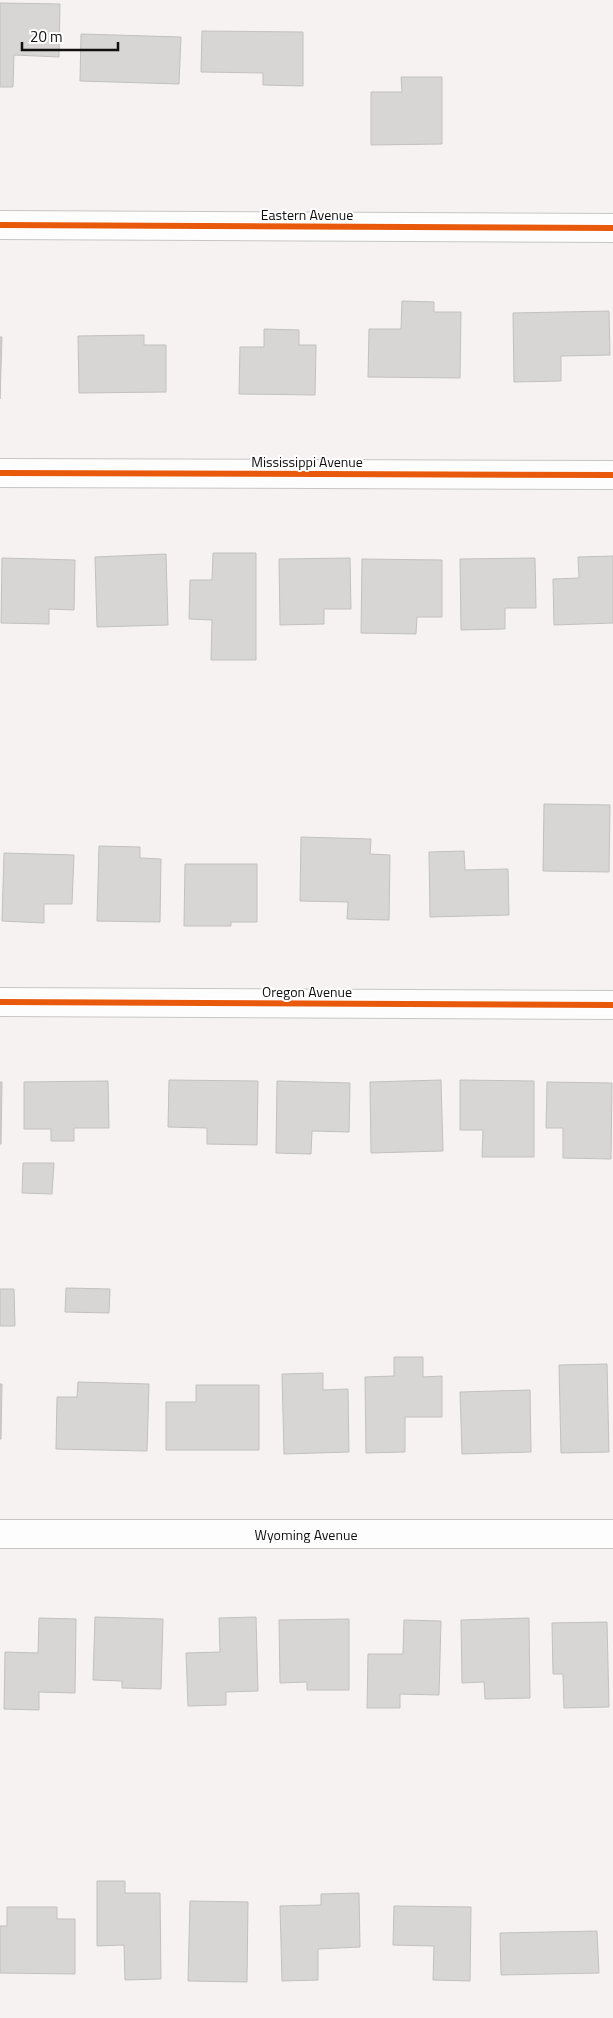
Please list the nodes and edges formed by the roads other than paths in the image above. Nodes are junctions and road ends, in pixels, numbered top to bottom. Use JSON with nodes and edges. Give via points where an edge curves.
{"nodes":[{"id":1,"x":0,"y":225,"type":"edge"},
{"id":2,"x":613,"y":228,"type":"edge"},
{"id":3,"x":0,"y":473,"type":"edge"},
{"id":4,"x":613,"y":475,"type":"edge"},
{"id":5,"x":0,"y":1002,"type":"edge"},
{"id":6,"x":613,"y":1005,"type":"edge"},
{"id":7,"x":0,"y":1534,"type":"edge"},
{"id":8,"x":613,"y":1534,"type":"edge"}],
"edges":[{"from":1,"to":2,"type":"street","name":"Eastern Avenue"},
{"from":3,"to":4,"type":"street","name":"Mississippi Avenue"},
{"from":5,"to":6,"type":"street","name":"Oregon Avenue"},
{"from":7,"to":8,"type":"street","name":"Wyoming Avenue"}]}
